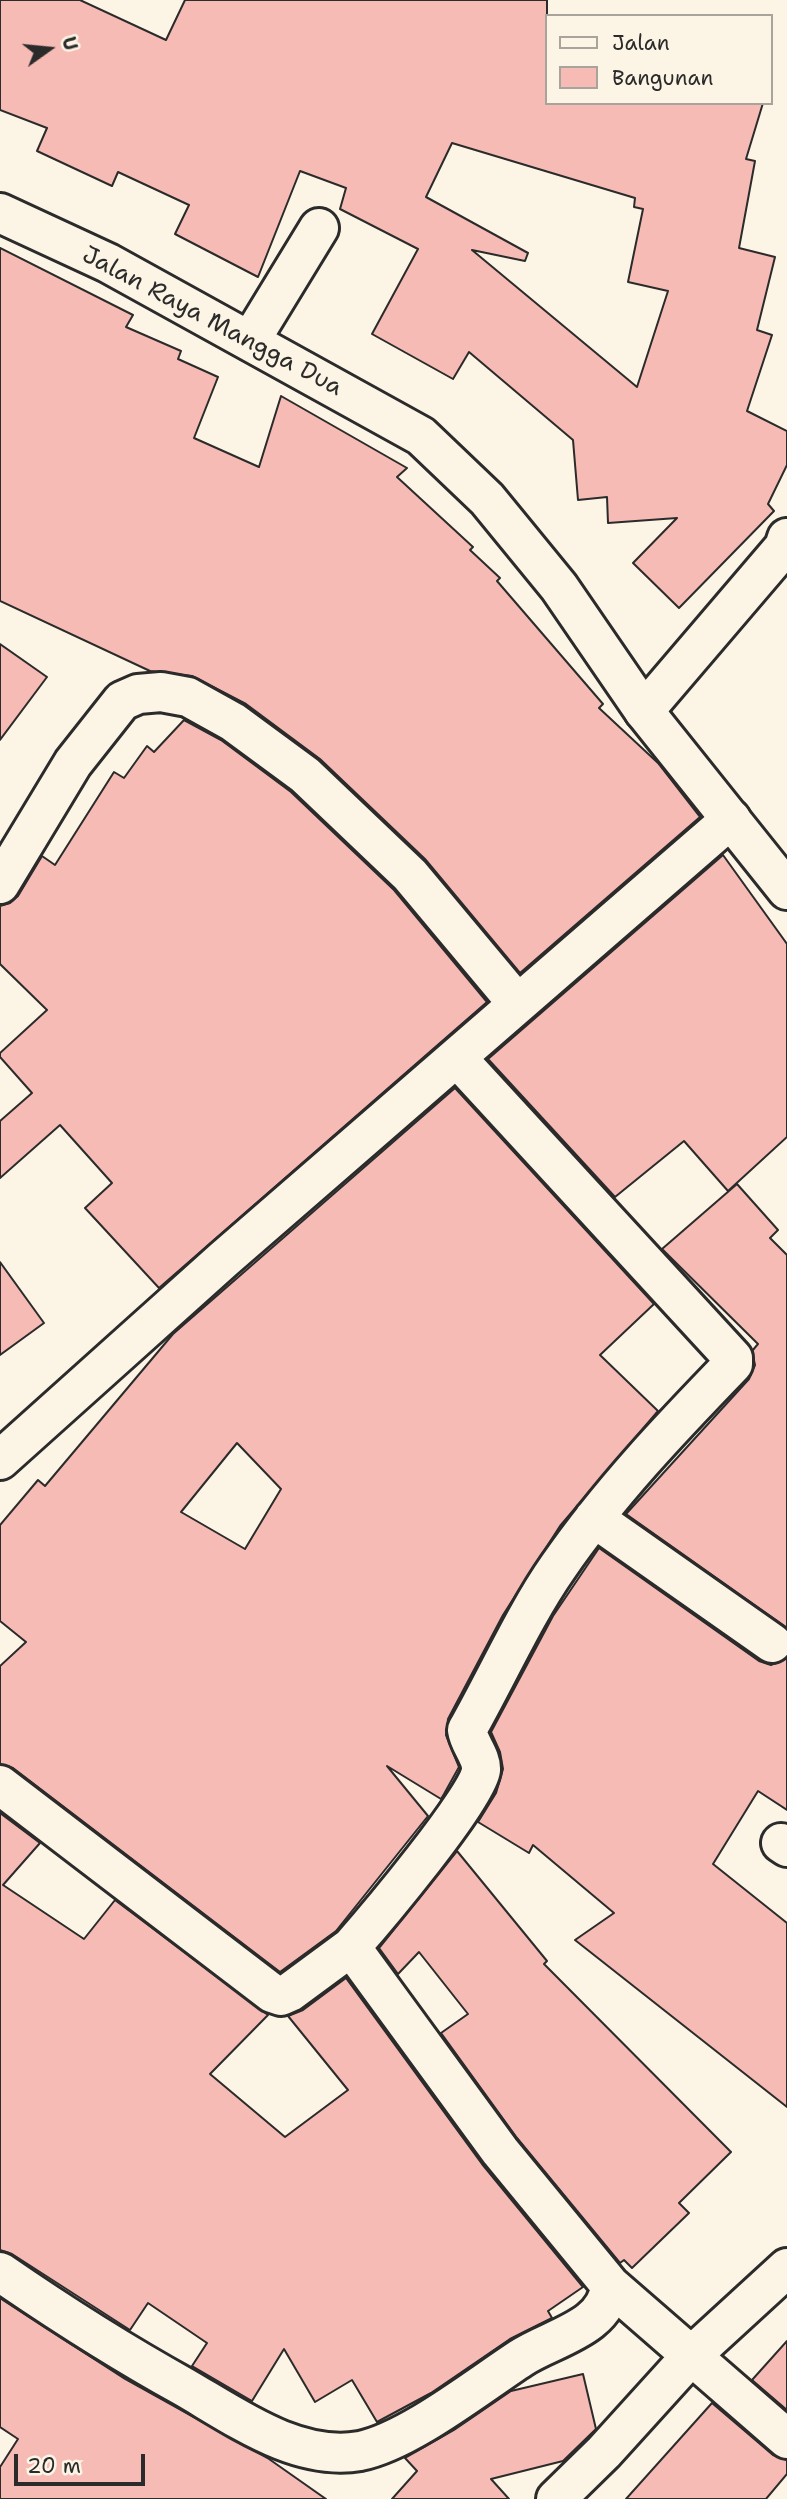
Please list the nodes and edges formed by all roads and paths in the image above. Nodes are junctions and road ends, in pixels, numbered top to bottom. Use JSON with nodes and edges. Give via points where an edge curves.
{"nodes":[{"id":1,"x":0,"y":213,"type":"edge"},
{"id":2,"x":319,"y":228,"type":"dead end"},
{"id":3,"x":250,"y":341,"type":"junction"},
{"id":4,"x":787,"y":538,"type":"edge"},
{"id":5,"x":644,"y":711,"type":"junction"},
{"id":6,"x":731,"y":819,"type":"junction"},
{"id":7,"x":0,"y":884,"type":"edge"},
{"id":8,"x":787,"y":890,"type":"edge"},
{"id":9,"x":517,"y":1003,"type":"junction"},
{"id":10,"x":457,"y":1058,"type":"junction"},
{"id":11,"x":0,"y":1460,"type":"edge"},
{"id":12,"x":594,"y":1518,"type":"junction"},
{"id":13,"x":772,"y":1643,"type":"dead end"},
{"id":14,"x":0,"y":1785,"type":"edge"},
{"id":15,"x":351,"y":1947,"type":"junction"},
{"id":16,"x":787,"y":2268,"type":"edge"},
{"id":17,"x":0,"y":2272,"type":"edge"},
{"id":18,"x":610,"y":2286,"type":"junction"},
{"id":19,"x":691,"y":2356,"type":"junction"},
{"id":20,"x":787,"y":2439,"type":"edge"},
{"id":21,"x":556,"y":2499,"type":"edge"}],
"edges":[{"from":1,"to":3,"type":"main road","name":"Jalan Raya Mangga Dua","via":[[108,263]]},
{"from":2,"to":3,"type":"main road"},
{"from":3,"to":5,"type":"main road","name":"Jalan Raya Mangga Dua","via":[[421,436],[487,499],[551,578]]},
{"from":4,"to":5,"type":"main road"},
{"from":5,"to":6,"type":"main road","name":"Jalan Raya Mangga Dua"},
{"from":6,"to":8,"type":"main road","name":"Jalan Raya Mangga Dua"},
{"from":6,"to":9,"type":"main road"},
{"from":7,"to":9,"type":"main road","via":[[73,763],[121,701],[161,692],[188,697],[233,722],[305,775],[410,875]]},
{"from":9,"to":10,"type":"main road"},
{"from":10,"to":11,"type":"main road"},
{"from":10,"to":12,"type":"main road","via":[[733,1358],[733,1364]]},
{"from":12,"to":13,"type":"main road"},
{"from":12,"to":15,"type":"main road","via":[[556,1569],[467,1730],[480,1762],[480,1775],[416,1868]]},
{"from":14,"to":15,"type":"main road","via":[[272,1993],[290,1992]]},
{"from":15,"to":18,"type":"main road","via":[[500,2151]]},
{"from":16,"to":19,"type":"main road"},
{"from":17,"to":18,"type":"main road","via":[[89,2334],[259,2430],[312,2449],[344,2452],[398,2437],[526,2355],[593,2320],[605,2308]]},
{"from":18,"to":19,"type":"main road"},
{"from":19,"to":20,"type":"main road"},
{"from":19,"to":21,"type":"main road"}]}
